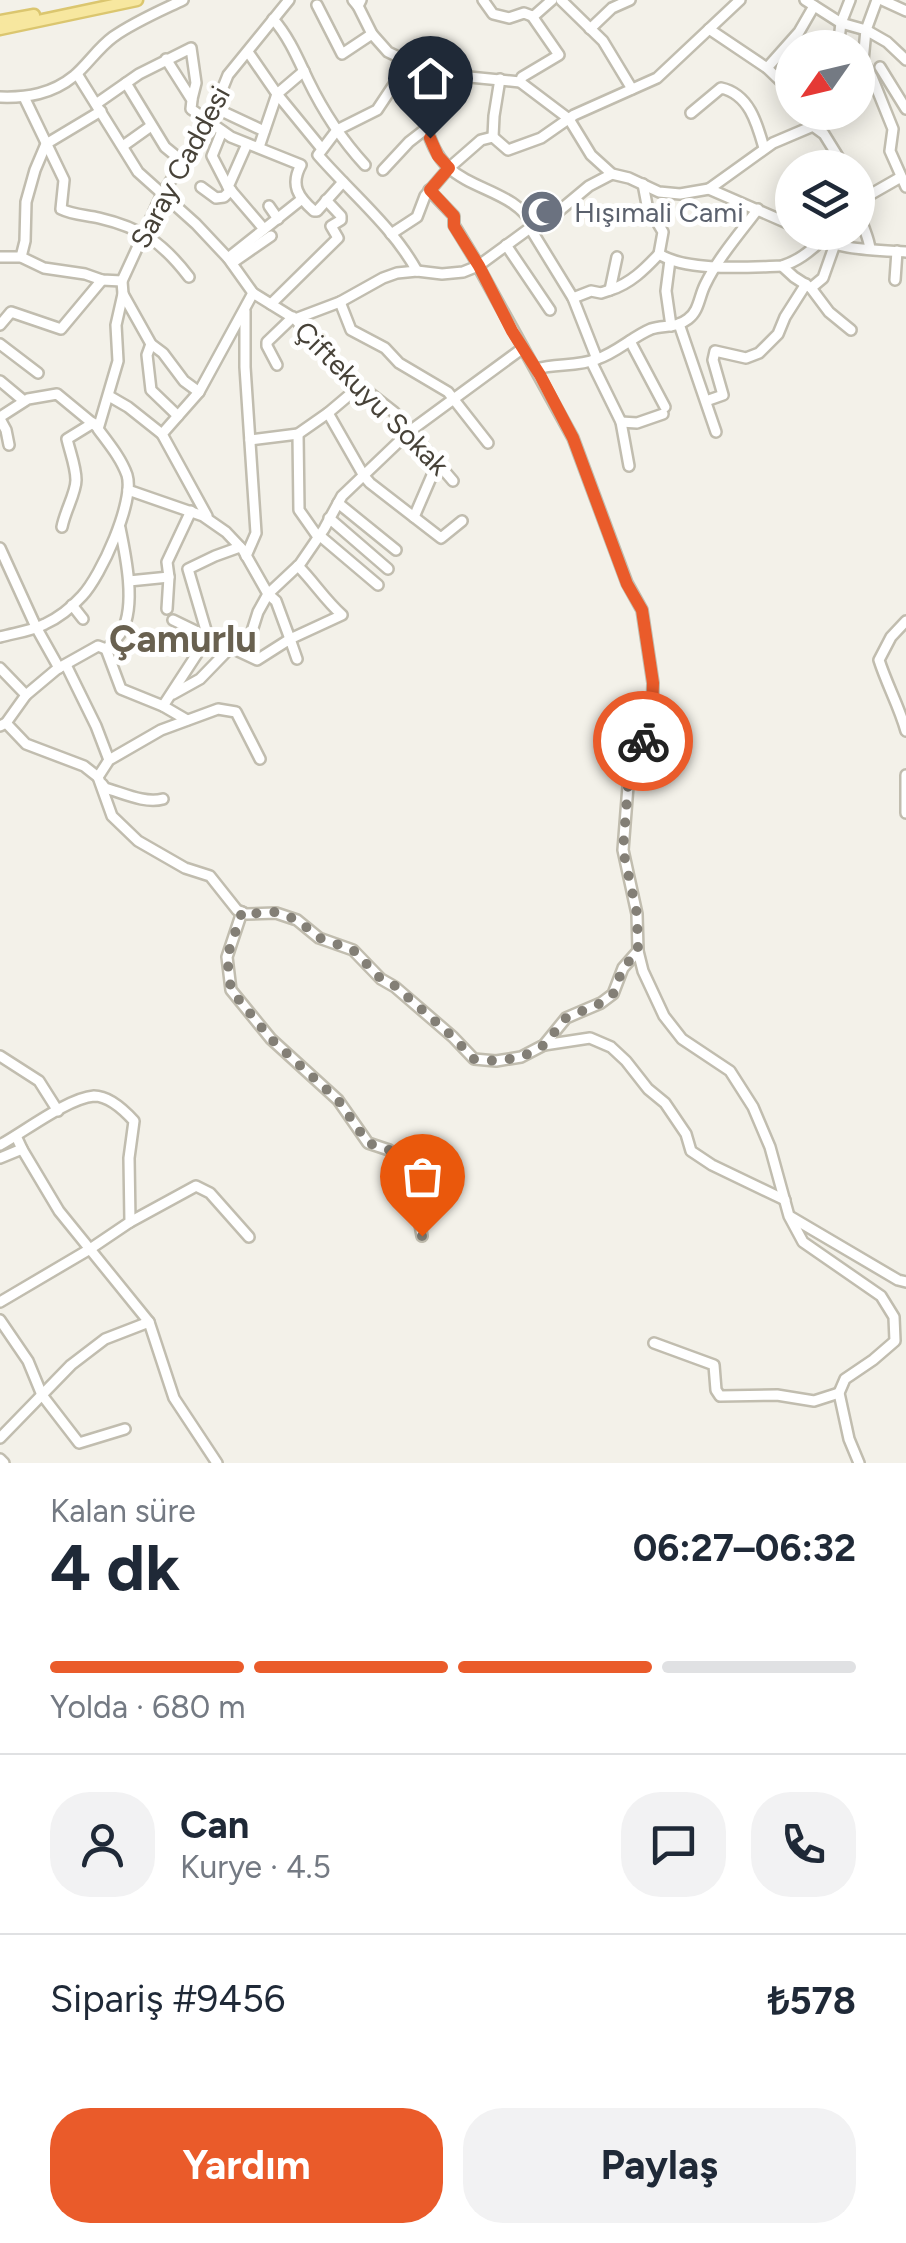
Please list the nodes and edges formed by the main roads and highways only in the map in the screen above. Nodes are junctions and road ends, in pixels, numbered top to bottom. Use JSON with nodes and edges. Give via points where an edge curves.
{"nodes":[{"id":1,"x":109,"y":0,"type":"edge"},
{"id":2,"x":137,"y":0,"type":"edge"},
{"id":3,"x":0,"y":20,"type":"edge"},
{"id":4,"x":0,"y":29,"type":"edge"}],
"edges":[{"from":1,"to":3,"type":"main road"},
{"from":2,"to":4,"type":"main road"}]}
